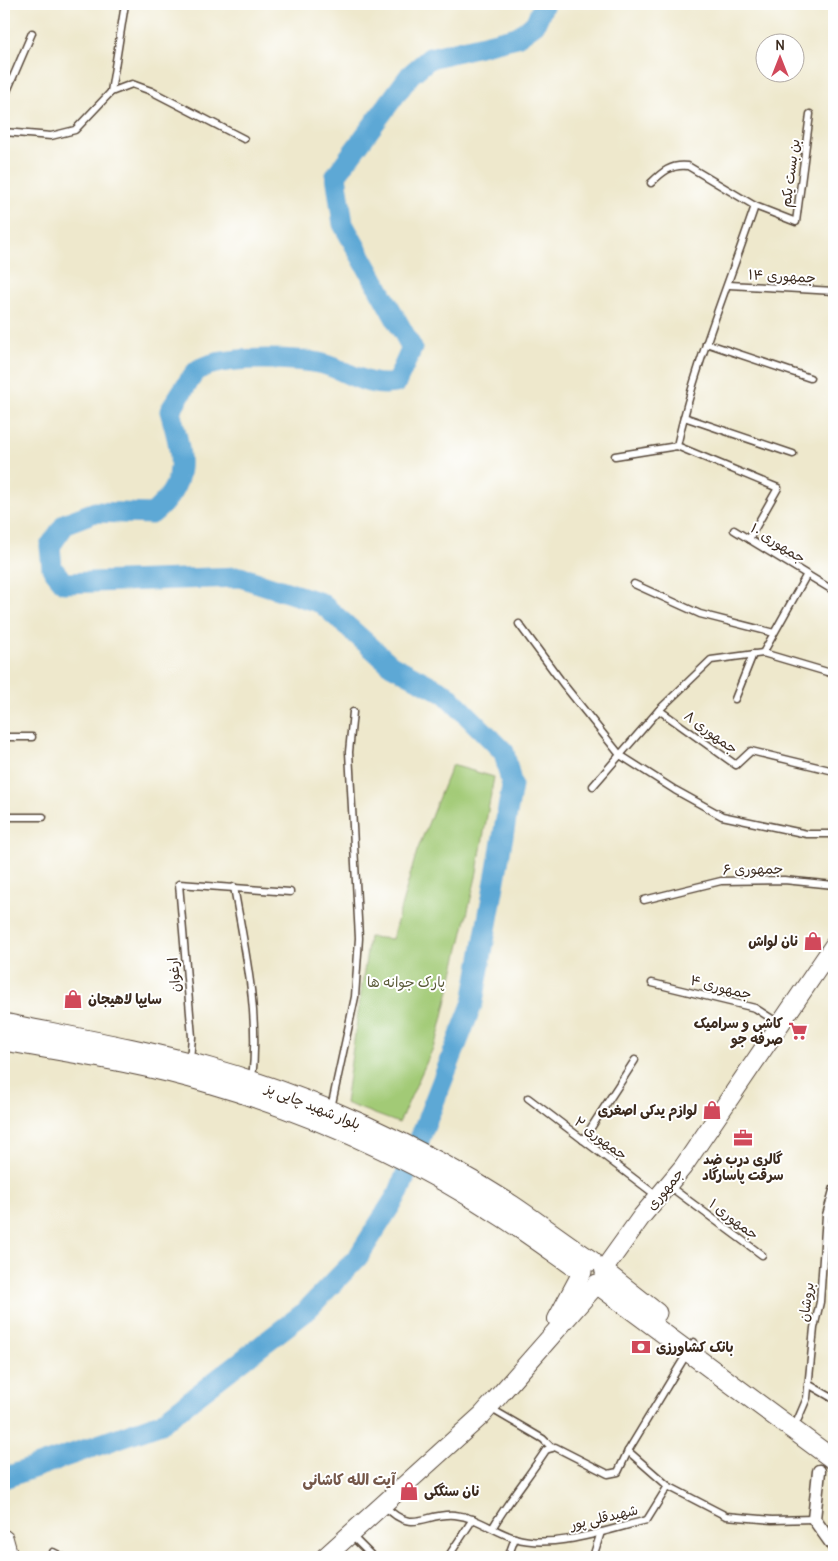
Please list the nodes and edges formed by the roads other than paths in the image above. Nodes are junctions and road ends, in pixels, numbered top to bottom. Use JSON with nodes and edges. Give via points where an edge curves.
{"nodes":[{"id":1,"x":125,"y":4,"type":"edge"},
{"id":2,"x":32,"y":33,"type":"dead end"},
{"id":3,"x":111,"y":92,"type":"junction"},
{"id":4,"x":4,"y":98,"type":"edge"},
{"id":5,"x":810,"y":114,"type":"dead end"},
{"id":6,"x":4,"y":132,"type":"edge"},
{"id":7,"x":244,"y":139,"type":"dead end"},
{"id":8,"x":651,"y":184,"type":"dead end"},
{"id":9,"x":755,"y":206,"type":"junction"},
{"id":10,"x":729,"y":285,"type":"junction"},
{"id":11,"x":834,"y":292,"type":"edge"},
{"id":12,"x":706,"y":343,"type":"junction"},
{"id":13,"x":810,"y":378,"type":"dead end"},
{"id":14,"x":684,"y":417,"type":"junction"},
{"id":15,"x":677,"y":446,"type":"junction"},
{"id":16,"x":793,"y":454,"type":"dead end"},
{"id":17,"x":615,"y":456,"type":"dead end"},
{"id":18,"x":734,"y":530,"type":"dead end"},
{"id":19,"x":749,"y":539,"type":"junction"},
{"id":20,"x":806,"y":576,"type":"junction"},
{"id":21,"x":634,"y":584,"type":"dead end"},
{"id":22,"x":834,"y":591,"type":"edge"},
{"id":23,"x":519,"y":624,"type":"dead end"},
{"id":24,"x":774,"y":633,"type":"junction"},
{"id":25,"x":763,"y":653,"type":"junction"},
{"id":26,"x":752,"y":654,"type":"junction"},
{"id":27,"x":834,"y":674,"type":"edge"},
{"id":28,"x":736,"y":699,"type":"dead end"},
{"id":29,"x":659,"y":710,"type":"junction"},
{"id":30,"x":353,"y":712,"type":"dead end"},
{"id":31,"x":4,"y":737,"type":"edge"},
{"id":32,"x":32,"y":737,"type":"dead end"},
{"id":33,"x":620,"y":754,"type":"junction"},
{"id":34,"x":834,"y":771,"type":"edge"},
{"id":35,"x":594,"y":786,"type":"dead end"},
{"id":36,"x":4,"y":817,"type":"edge"},
{"id":37,"x":43,"y":817,"type":"dead end"},
{"id":38,"x":834,"y":834,"type":"edge"},
{"id":39,"x":834,"y":885,"type":"edge"},
{"id":40,"x":234,"y":887,"type":"junction"},
{"id":41,"x":290,"y":892,"type":"dead end"},
{"id":42,"x":644,"y":900,"type":"dead end"},
{"id":43,"x":834,"y":945,"type":"edge"},
{"id":44,"x":652,"y":983,"type":"dead end"},
{"id":45,"x":4,"y":1023,"type":"edge"},
{"id":46,"x":781,"y":1025,"type":"junction"},
{"id":47,"x":4,"y":1041,"type":"edge"},
{"id":48,"x":635,"y":1060,"type":"dead end"},
{"id":49,"x":190,"y":1063,"type":"junction"},
{"id":50,"x":252,"y":1082,"type":"junction"},
{"id":51,"x":528,"y":1098,"type":"dead end"},
{"id":52,"x":330,"y":1112,"type":"junction"},
{"id":53,"x":583,"y":1140,"type":"junction"},
{"id":54,"x":384,"y":1144,"type":"junction"},
{"id":55,"x":834,"y":1187,"type":"edge"},
{"id":56,"x":663,"y":1191,"type":"junction"},
{"id":57,"x":762,"y":1255,"type":"dead end"},
{"id":58,"x":594,"y":1270,"type":"junction"},
{"id":59,"x":691,"y":1347,"type":"junction"},
{"id":60,"x":808,"y":1384,"type":"junction"},
{"id":61,"x":834,"y":1398,"type":"edge"},
{"id":62,"x":488,"y":1407,"type":"junction"},
{"id":63,"x":795,"y":1424,"type":"junction"},
{"id":64,"x":834,"y":1445,"type":"edge"},
{"id":65,"x":552,"y":1448,"type":"junction"},
{"id":66,"x":628,"y":1450,"type":"junction"},
{"id":67,"x":834,"y":1460,"type":"edge"},
{"id":68,"x":819,"y":1471,"type":"dead end"},
{"id":69,"x":668,"y":1486,"type":"junction"},
{"id":70,"x":384,"y":1505,"type":"junction"},
{"id":71,"x":814,"y":1518,"type":"junction"},
{"id":72,"x":473,"y":1519,"type":"junction"},
{"id":73,"x":493,"y":1527,"type":"junction"},
{"id":74,"x":600,"y":1532,"type":"junction"},
{"id":75,"x":350,"y":1535,"type":"junction"},
{"id":76,"x":516,"y":1538,"type":"junction"},
{"id":77,"x":4,"y":1539,"type":"edge"},
{"id":78,"x":834,"y":1547,"type":"edge"},
{"id":79,"x":53,"y":1552,"type":"dead end"},
{"id":80,"x":9,"y":1557,"type":"edge"},
{"id":81,"x":63,"y":1557,"type":"edge"},
{"id":82,"x":325,"y":1557,"type":"edge"},
{"id":83,"x":373,"y":1557,"type":"edge"},
{"id":84,"x":448,"y":1557,"type":"edge"},
{"id":85,"x":508,"y":1557,"type":"edge"},
{"id":86,"x":593,"y":1557,"type":"edge"}],
"edges":[{"from":1,"to":3,"type":"lane"},
{"from":2,"to":4,"type":"lane"},
{"from":3,"to":6,"type":"lane","via":[[75,130],[51,136]]},
{"from":3,"to":7,"type":"lane","via":[[132,84]]},
{"from":5,"to":9,"type":"lane","name":"بن بست یکم","via":[[796,222]]},
{"from":8,"to":9,"type":"lane","via":[[667,168],[688,166]]},
{"from":9,"to":10,"type":"lane"},
{"from":10,"to":11,"type":"lane","name":"جمهوری ۱۴"},
{"from":10,"to":12,"type":"lane"},
{"from":12,"to":13,"type":"lane"},
{"from":12,"to":14,"type":"lane"},
{"from":14,"to":15,"type":"lane"},
{"from":14,"to":16,"type":"lane"},
{"from":15,"to":17,"type":"lane"},
{"from":15,"to":19,"type":"lane","via":[[778,488]]},
{"from":18,"to":19,"type":"lane","name":"جمهوری ۱۰"},
{"from":19,"to":20,"type":"lane","name":"جمهوری ۱۰"},
{"from":20,"to":22,"type":"lane","name":"جمهوری ۱۰"},
{"from":20,"to":24,"type":"lane"},
{"from":21,"to":24,"type":"lane","via":[[700,614]]},
{"from":23,"to":33,"type":"lane"},
{"from":24,"to":25,"type":"lane"},
{"from":25,"to":26,"type":"lane"},
{"from":25,"to":27,"type":"lane"},
{"from":26,"to":28,"type":"lane"},
{"from":26,"to":29,"type":"lane","via":[[711,660]]},
{"from":29,"to":33,"type":"lane"},
{"from":29,"to":34,"type":"lane","name":"جمهوری ۸","via":[[736,765],[751,752]]},
{"from":30,"to":52,"type":"lane","via":[[349,752],[358,948],[356,998]]},
{"from":31,"to":32,"type":"lane"},
{"from":33,"to":35,"type":"lane"},
{"from":33,"to":38,"type":"lane","via":[[722,816],[807,834]]},
{"from":36,"to":37,"type":"lane"},
{"from":39,"to":42,"type":"lane","name":"جمهوری ۶","via":[[784,880],[721,881]]},
{"from":40,"to":41,"type":"lane"},
{"from":40,"to":49,"type":"lane","name":"ارغوان","via":[[179,884],[192,1037]]},
{"from":40,"to":50,"type":"lane","via":[[247,959],[256,1046]]},
{"from":43,"to":46,"type":"main road","name":"جمهوری"},
{"from":44,"to":46,"type":"lane","name":"جمهوری ۴","via":[[755,1008]]},
{"from":45,"to":49,"type":"main road","name":"بلوار شهید چایی پز"},
{"from":46,"to":56,"type":"main road","name":"جمهوری"},
{"from":47,"to":54,"type":"main road","name":"بلوار شهید چایی پز","via":[[121,1061],[208,1083]]},
{"from":48,"to":53,"type":"lane"},
{"from":49,"to":50,"type":"main road","name":"بلوار شهید چایی پز"},
{"from":50,"to":52,"type":"main road","name":"بلوار شهید چایی پز"},
{"from":51,"to":53,"type":"lane","name":"جمهوری ۲"},
{"from":52,"to":54,"type":"main road","name":"بلوار شهید چایی پز"},
{"from":53,"to":56,"type":"lane","name":"جمهوری ۲"},
{"from":54,"to":58,"type":"main road","name":"بلوار شهید چایی پز","via":[[436,1169],[503,1217]]},
{"from":55,"to":60,"type":"lane","name":"بروشان","via":[[826,1215],[820,1302]]},
{"from":56,"to":57,"type":"lane","name":"جمهوری ۱"},
{"from":56,"to":58,"type":"main road","name":"جمهوری"},
{"from":58,"to":59,"type":"main road","name":"بلوار شهید چایی پز"},
{"from":58,"to":62,"type":"main road","name":"جمهوری","via":[[544,1344]]},
{"from":59,"to":63,"type":"main road","name":"بلوار شهید چایی پز"},
{"from":59,"to":66,"type":"lane"},
{"from":60,"to":61,"type":"lane"},
{"from":60,"to":63,"type":"lane","name":"بروشان","via":[[807,1398]]},
{"from":62,"to":65,"type":"lane","via":[[543,1439]]},
{"from":62,"to":70,"type":"main road","name":"جمهوری"},
{"from":63,"to":64,"type":"main road"},
{"from":63,"to":67,"type":"main road"},
{"from":65,"to":66,"type":"lane","via":[[556,1447],[608,1474],[618,1472]]},
{"from":65,"to":73,"type":"lane","via":[[546,1450]]},
{"from":66,"to":69,"type":"lane"},
{"from":68,"to":71,"type":"street"},
{"from":69,"to":71,"type":"lane","via":[[726,1516],[772,1520]]},
{"from":69,"to":74,"type":"lane","name":"شهیدقلی پور","via":[[647,1520]]},
{"from":70,"to":72,"type":"lane","name":"شهیدقلی پور","via":[[390,1512],[412,1522],[453,1514]]},
{"from":70,"to":75,"type":"main road","name":"جمهوری"},
{"from":71,"to":78,"type":"street"},
{"from":72,"to":73,"type":"lane","name":"شهیدقلی پور"},
{"from":72,"to":84,"type":"lane"},
{"from":73,"to":76,"type":"lane","name":"شهیدقلی پور"},
{"from":74,"to":76,"type":"lane","name":"شهیدقلی پور","via":[[552,1541]]},
{"from":74,"to":86,"type":"lane"},
{"from":75,"to":82,"type":"main road","name":"جمهوری"},
{"from":75,"to":83,"type":"lane"},
{"from":76,"to":85,"type":"lane"},
{"from":77,"to":80,"type":"main road"},
{"from":79,"to":81,"type":"lane"}]}
